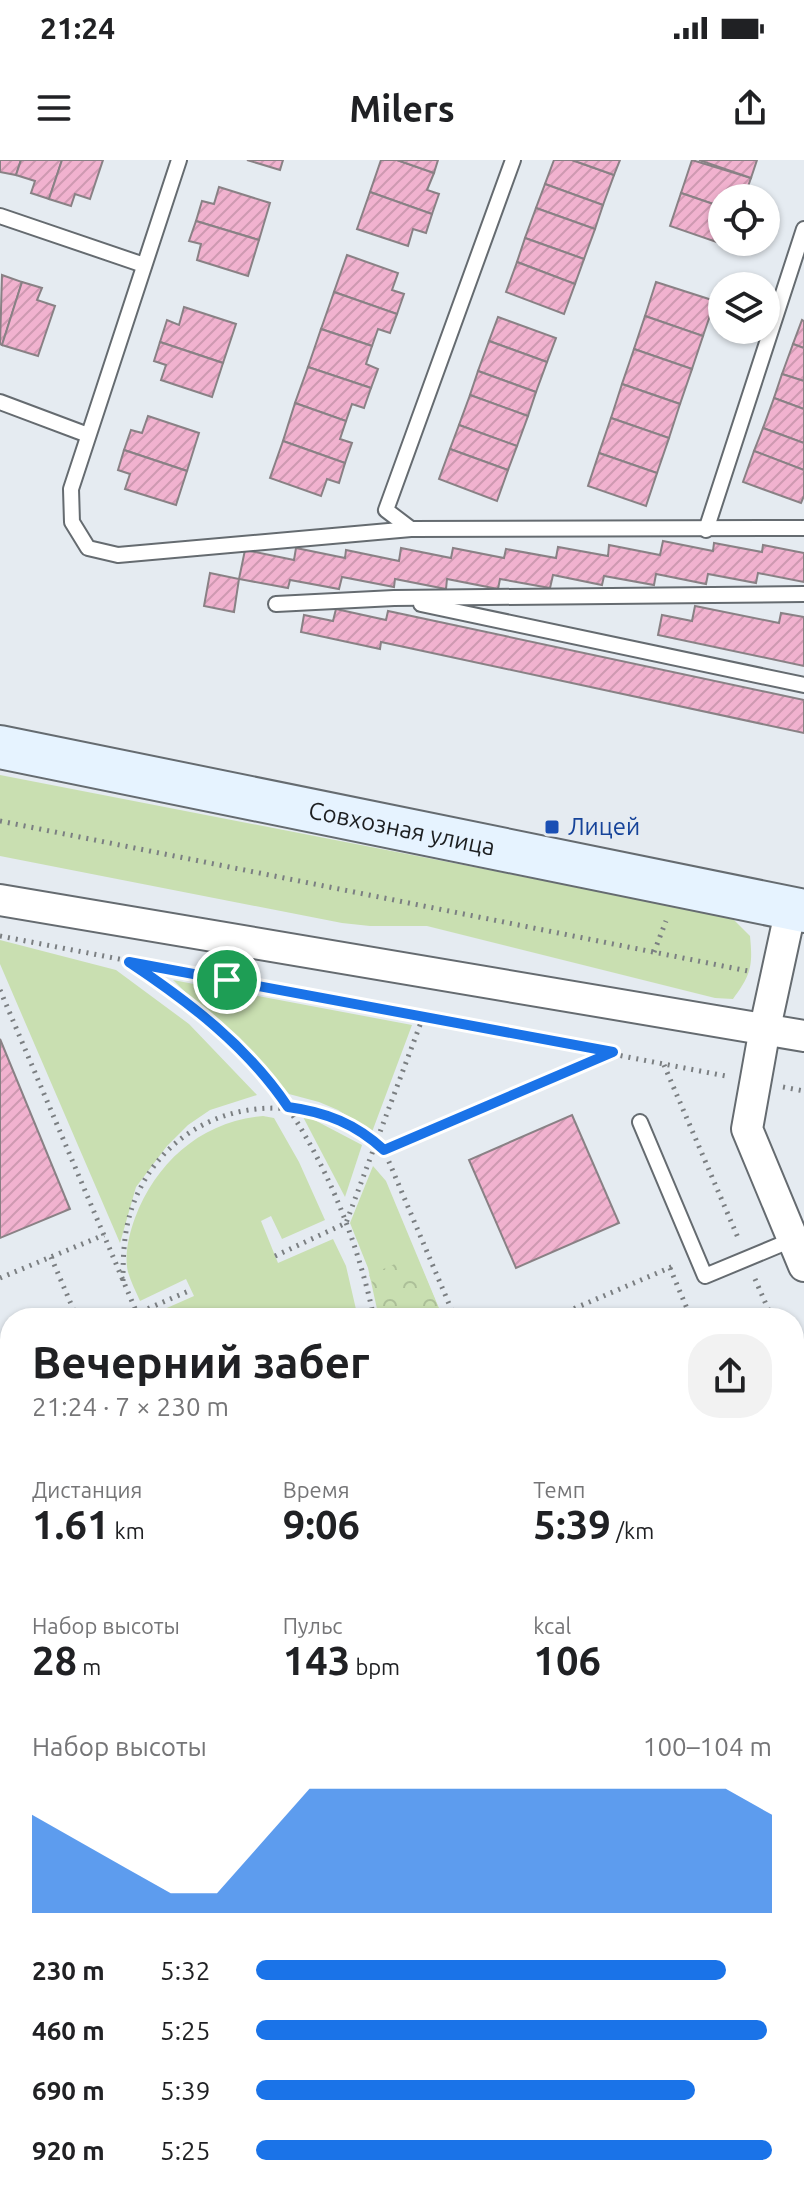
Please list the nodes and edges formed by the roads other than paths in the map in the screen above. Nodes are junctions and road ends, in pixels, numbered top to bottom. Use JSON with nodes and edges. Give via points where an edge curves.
{"nodes":[{"id":1,"x":179,"y":160,"type":"edge"},
{"id":2,"x":513,"y":160,"type":"edge"},
{"id":3,"x":0,"y":216,"type":"edge"},
{"id":4,"x":804,"y":229,"type":"edge"},
{"id":5,"x":144,"y":265,"type":"junction"},
{"id":6,"x":0,"y":402,"type":"edge"},
{"id":7,"x":88,"y":435,"type":"junction"},
{"id":8,"x":804,"y":528,"type":"edge"},
{"id":9,"x":411,"y":529,"type":"junction"},
{"id":10,"x":706,"y":530,"type":"junction"},
{"id":11,"x":804,"y":594,"type":"edge"},
{"id":12,"x":394,"y":598,"type":"junction"},
{"id":13,"x":276,"y":604,"type":"dead end"},
{"id":14,"x":804,"y":685,"type":"edge"},
{"id":15,"x":0,"y":747,"type":"edge"},
{"id":16,"x":0,"y":900,"type":"edge"},
{"id":17,"x":797,"y":909,"type":"edge"},
{"id":18,"x":765,"y":1028,"type":"junction"},
{"id":19,"x":804,"y":1036,"type":"edge"},
{"id":20,"x":640,"y":1122,"type":"dead end"},
{"id":21,"x":800,"y":1249,"type":"edge"}],
"edges":[{"from":1,"to":5,"type":"lane"},
{"from":2,"to":9,"type":"lane","via":[[386,510]]},
{"from":3,"to":5,"type":"lane"},
{"from":4,"to":10,"type":"lane"},
{"from":5,"to":7,"type":"lane"},
{"from":6,"to":7,"type":"lane"},
{"from":7,"to":9,"type":"lane","via":[[71,489],[72,522],[88,548],[118,555]]},
{"from":8,"to":10,"type":"lane"},
{"from":9,"to":10,"type":"lane"},
{"from":11,"to":12,"type":"lane"},
{"from":12,"to":13,"type":"lane"},
{"from":12,"to":14,"type":"lane"},
{"from":15,"to":17,"type":"main road","name":"Совхозная улица"},
{"from":16,"to":18,"type":"street"},
{"from":17,"to":18,"type":"street"},
{"from":18,"to":19,"type":"street"},
{"from":18,"to":21,"type":"street","via":[[747,1129]]},
{"from":20,"to":21,"type":"lane","via":[[705,1276],[746,1258]]}]}
